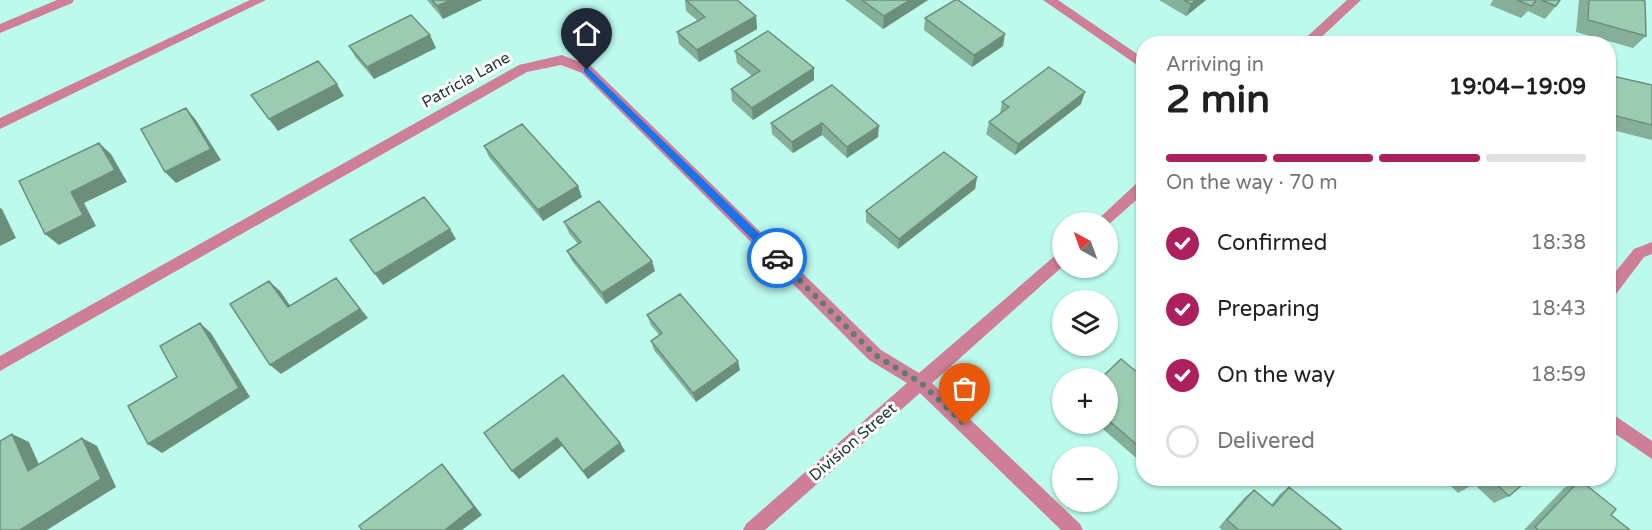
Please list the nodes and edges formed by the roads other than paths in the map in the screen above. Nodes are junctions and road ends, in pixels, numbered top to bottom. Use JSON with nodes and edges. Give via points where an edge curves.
{"nodes":[{"id":1,"x":68,"y":0,"type":"edge"},
{"id":2,"x":228,"y":0,"type":"edge"},
{"id":3,"x":260,"y":0,"type":"edge"},
{"id":4,"x":1049,"y":0,"type":"edge"},
{"id":5,"x":1355,"y":0,"type":"edge"},
{"id":6,"x":237,"y":11,"type":"junction"},
{"id":7,"x":0,"y":29,"type":"edge"},
{"id":8,"x":1314,"y":36,"type":"edge"},
{"id":9,"x":1136,"y":59,"type":"edge"},
{"id":10,"x":0,"y":124,"type":"edge"},
{"id":11,"x":1136,"y":192,"type":"edge"},
{"id":12,"x":1113,"y":212,"type":"edge"},
{"id":13,"x":1652,"y":248,"type":"edge"},
{"id":14,"x":1052,"y":267,"type":"edge"},
{"id":15,"x":1616,"y":283,"type":"edge"},
{"id":16,"x":0,"y":364,"type":"edge"},
{"id":17,"x":921,"y":383,"type":"junction"},
{"id":18,"x":1616,"y":425,"type":"edge"},
{"id":19,"x":1652,"y":451,"type":"edge"},
{"id":20,"x":752,"y":530,"type":"edge"},
{"id":21,"x":1074,"y":530,"type":"edge"}],
"edges":[{"from":1,"to":7,"type":"street"},
{"from":2,"to":6,"type":"street"},
{"from":3,"to":6,"type":"street"},
{"from":4,"to":9,"type":"street"},
{"from":5,"to":8,"type":"street"},
{"from":6,"to":10,"type":"street"},
{"from":11,"to":12,"type":"street"},
{"from":13,"to":15,"type":"street","via":[[1640,253]]},
{"from":14,"to":17,"type":"street","name":"Division Street"},
{"from":16,"to":17,"type":"street","name":"Patricia Lane","via":[[524,68],[562,60],[587,70],[875,355]]},
{"from":17,"to":20,"type":"street","name":"Division Street"},
{"from":17,"to":21,"type":"street","name":"Patricia Lane"},
{"from":18,"to":19,"type":"street"}]}
